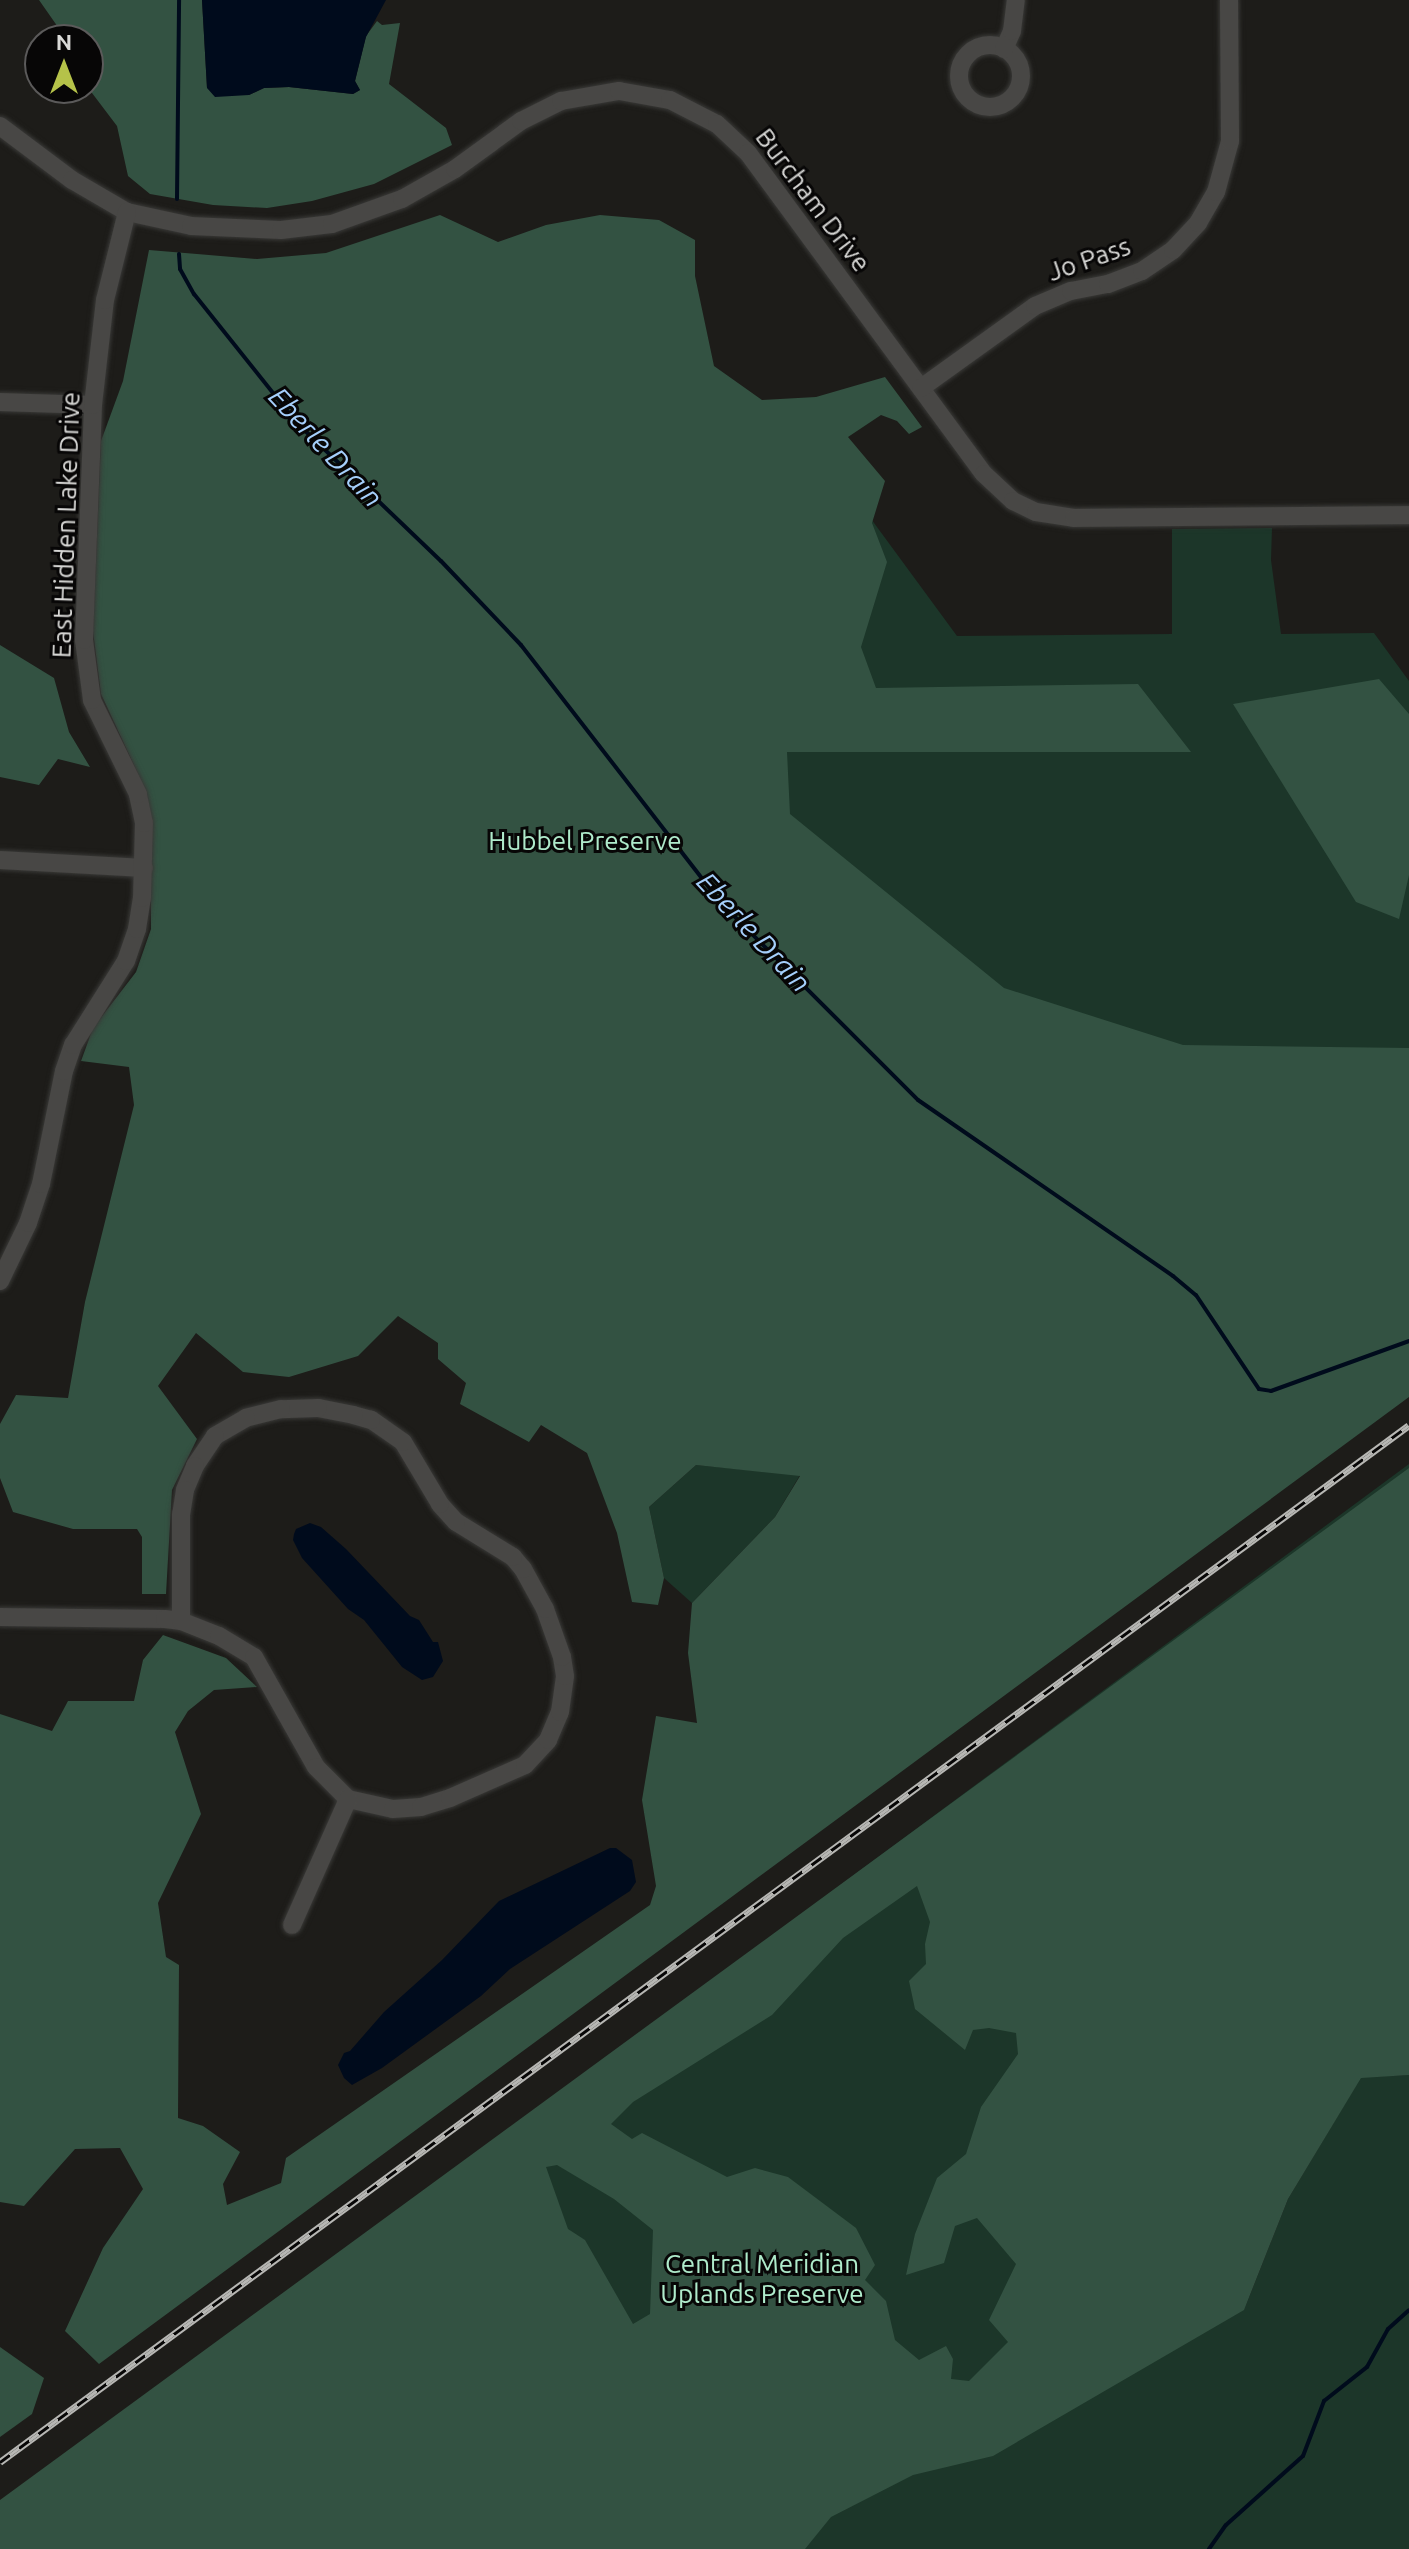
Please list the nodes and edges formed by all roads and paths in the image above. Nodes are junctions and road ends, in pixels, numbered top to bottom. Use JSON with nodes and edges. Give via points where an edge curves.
{"nodes":[{"id":1,"x":1016,"y":0,"type":"edge"},
{"id":2,"x":1229,"y":0,"type":"edge"},
{"id":3,"x":1004,"y":49,"type":"dead end"},
{"id":4,"x":0,"y":126,"type":"edge"},
{"id":5,"x":127,"y":212,"type":"junction"},
{"id":6,"x":921,"y":388,"type":"junction"},
{"id":7,"x":0,"y":402,"type":"edge"},
{"id":8,"x":93,"y":405,"type":"junction"},
{"id":9,"x":1409,"y":515,"type":"edge"},
{"id":10,"x":0,"y":860,"type":"edge"},
{"id":11,"x":144,"y":868,"type":"junction"},
{"id":12,"x":0,"y":1281,"type":"edge"},
{"id":13,"x":0,"y":1617,"type":"edge"},
{"id":14,"x":181,"y":1621,"type":"junction"},
{"id":15,"x":348,"y":1799,"type":"junction"},
{"id":16,"x":292,"y":1925,"type":"dead end"}],
"edges":[{"from":1,"to":3,"type":"street"},
{"from":2,"to":6,"type":"street","name":"Jo Pass","via":[[1230,141],[1223,176],[1198,223],[1173,250],[1142,271],[1035,306]]},
{"from":4,"to":5,"type":"street","name":"Burcham Drive","via":[[72,180]]},
{"from":5,"to":6,"type":"street","name":"Burcham Drive","via":[[228,230],[332,224],[420,190],[549,106],[604,92],[657,96],[706,117],[748,153]]},
{"from":5,"to":8,"type":"street","name":"East Hidden Lake Drive","via":[[105,300]]},
{"from":6,"to":9,"type":"street","name":"Burcham Drive","via":[[993,485],[1036,512],[1074,518]]},
{"from":7,"to":8,"type":"street"},
{"from":8,"to":11,"type":"street","name":"East Hidden Lake Drive","via":[[84,640],[97,713],[138,794]]},
{"from":10,"to":11,"type":"street"},
{"from":11,"to":12,"type":"street","name":"East Hidden Lake Drive","via":[[137,929],[126,961],[73,1045],[41,1184]]},
{"from":13,"to":14,"type":"street"},
{"from":14,"to":15,"type":"street","via":[[254,1657],[316,1767]]},
{"from":14,"to":15,"type":"street","via":[[181,1514],[195,1466],[215,1436],[246,1418],[281,1409],[318,1408],[354,1415],[385,1429],[403,1442],[456,1522],[513,1557],[535,1589],[562,1657],[560,1712],[548,1740],[525,1765],[421,1807],[393,1809]]},
{"from":15,"to":16,"type":"street"}]}
